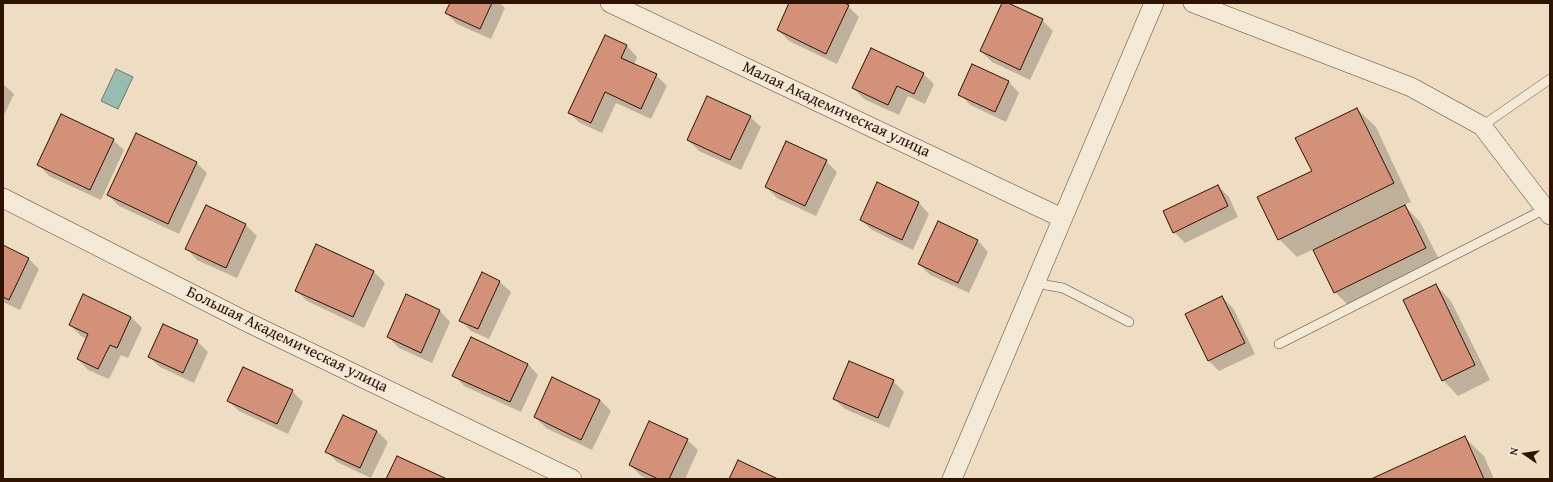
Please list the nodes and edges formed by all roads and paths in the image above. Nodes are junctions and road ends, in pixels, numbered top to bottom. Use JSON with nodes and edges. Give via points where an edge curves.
{"nodes":[{"id":1,"x":610,"y":3,"type":"edge"},
{"id":2,"x":1154,"y":3,"type":"edge"},
{"id":3,"x":1193,"y":3,"type":"edge"},
{"id":4,"x":1550,"y":79,"type":"edge"},
{"id":5,"x":1482,"y":126,"type":"junction"},
{"id":6,"x":3,"y":198,"type":"edge"},
{"id":7,"x":1548,"y":212,"type":"edge"},
{"id":8,"x":1062,"y":218,"type":"junction"},
{"id":9,"x":1035,"y":283,"type":"junction"},
{"id":10,"x":1129,"y":322,"type":"dead end"},
{"id":11,"x":1279,"y":344,"type":"dead end"},
{"id":12,"x":572,"y":479,"type":"edge"},
{"id":13,"x":952,"y":479,"type":"edge"}],
"edges":[{"from":1,"to":8,"type":"street","name":"Малая Академическая улица"},
{"from":2,"to":8,"type":"street"},
{"from":3,"to":5,"type":"street","via":[[1411,88]]},
{"from":4,"to":5,"type":"lane"},
{"from":5,"to":7,"type":"street"},
{"from":6,"to":12,"type":"street","name":"Большая Академическая улица","via":[[245,321]]},
{"from":7,"to":11,"type":"lane"},
{"from":8,"to":9,"type":"street"},
{"from":9,"to":10,"type":"lane","via":[[1063,288]]},
{"from":9,"to":13,"type":"street"}]}
